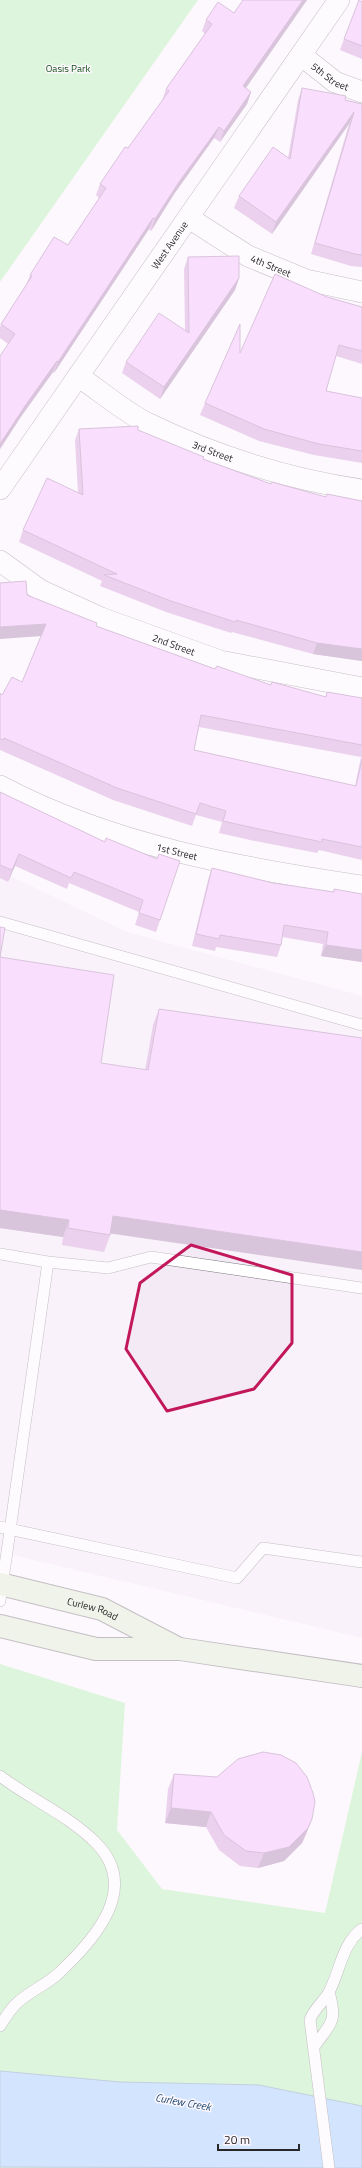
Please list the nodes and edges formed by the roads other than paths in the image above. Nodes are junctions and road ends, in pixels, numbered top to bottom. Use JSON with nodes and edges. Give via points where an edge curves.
{"nodes":[{"id":1,"x":339,"y":0,"type":"edge"},
{"id":2,"x":302,"y":56,"type":"junction"},
{"id":3,"x":362,"y":92,"type":"edge"},
{"id":4,"x":189,"y":218,"type":"junction"},
{"id":5,"x":362,"y":292,"type":"edge"},
{"id":6,"x":78,"y":376,"type":"junction"},
{"id":7,"x":0,"y":489,"type":"edge"},
{"id":8,"x":362,"y":490,"type":"edge"},
{"id":9,"x":0,"y":561,"type":"edge"},
{"id":10,"x":362,"y":688,"type":"edge"},
{"id":11,"x":0,"y":786,"type":"edge"},
{"id":12,"x":362,"y":886,"type":"edge"},
{"id":13,"x":0,"y":922,"type":"edge"},
{"id":14,"x":362,"y":1025,"type":"edge"},
{"id":15,"x":0,"y":1254,"type":"edge"},
{"id":16,"x":48,"y":1262,"type":"junction"},
{"id":17,"x":362,"y":1288,"type":"edge"},
{"id":18,"x":5,"y":1529,"type":"edge"},
{"id":19,"x":362,"y":1562,"type":"edge"},
{"id":20,"x":1,"y":1590,"type":"edge"},
{"id":21,"x":0,"y":1626,"type":"edge"},
{"id":22,"x":180,"y":1649,"type":"junction"},
{"id":23,"x":362,"y":1676,"type":"edge"},
{"id":24,"x":0,"y":1776,"type":"edge"},
{"id":25,"x":362,"y":1929,"type":"edge"},
{"id":26,"x":329,"y":1992,"type":"junction"},
{"id":27,"x":0,"y":2026,"type":"edge"},
{"id":28,"x":315,"y":2050,"type":"junction"},
{"id":29,"x":329,"y":2168,"type":"edge"}],
"edges":[{"from":1,"to":2,"type":"street","name":"West Avenue"},
{"from":2,"to":3,"type":"street","name":"5th Street","via":[[335,82]]},
{"from":2,"to":4,"type":"street","name":"West Avenue"},
{"from":4,"to":5,"type":"street","name":"4th Street","via":[[248,256],[306,280]]},
{"from":4,"to":6,"type":"street","name":"West Avenue"},
{"from":6,"to":7,"type":"street","name":"West Avenue"},
{"from":6,"to":8,"type":"street","name":"3rd Street","via":[[147,424],[238,461],[328,485]]},
{"from":9,"to":10,"type":"street","name":"2nd Street","via":[[40,590],[101,618],[220,661]]},
{"from":11,"to":12,"type":"street","name":"1st Street","via":[[88,825],[200,858]]},
{"from":13,"to":14,"type":"lane"},
{"from":15,"to":16,"type":"lane"},
{"from":16,"to":17,"type":"lane","via":[[108,1268],[151,1257]]},
{"from":16,"to":18,"type":"lane"},
{"from":18,"to":19,"type":"lane","via":[[237,1578],[263,1548]]},
{"from":18,"to":20,"type":"lane"},
{"from":20,"to":22,"type":"main road","name":"Curlew Road","via":[[102,1609]]},
{"from":21,"to":22,"type":"main road","name":"Curlew Road","via":[[96,1649]]},
{"from":22,"to":23,"type":"main road","name":"Curlew Road"},
{"from":24,"to":27,"type":"lane","via":[[94,1842],[112,1867],[116,1883],[115,1897],[106,1916],[78,1955],[56,1976],[17,2003]]},
{"from":25,"to":26,"type":"lane","via":[[350,1940]]},
{"from":26,"to":28,"type":"lane","via":[[333,2008],[332,2021]]},
{"from":26,"to":28,"type":"lane","via":[[316,2007],[310,2020]]},
{"from":28,"to":29,"type":"lane"}]}
